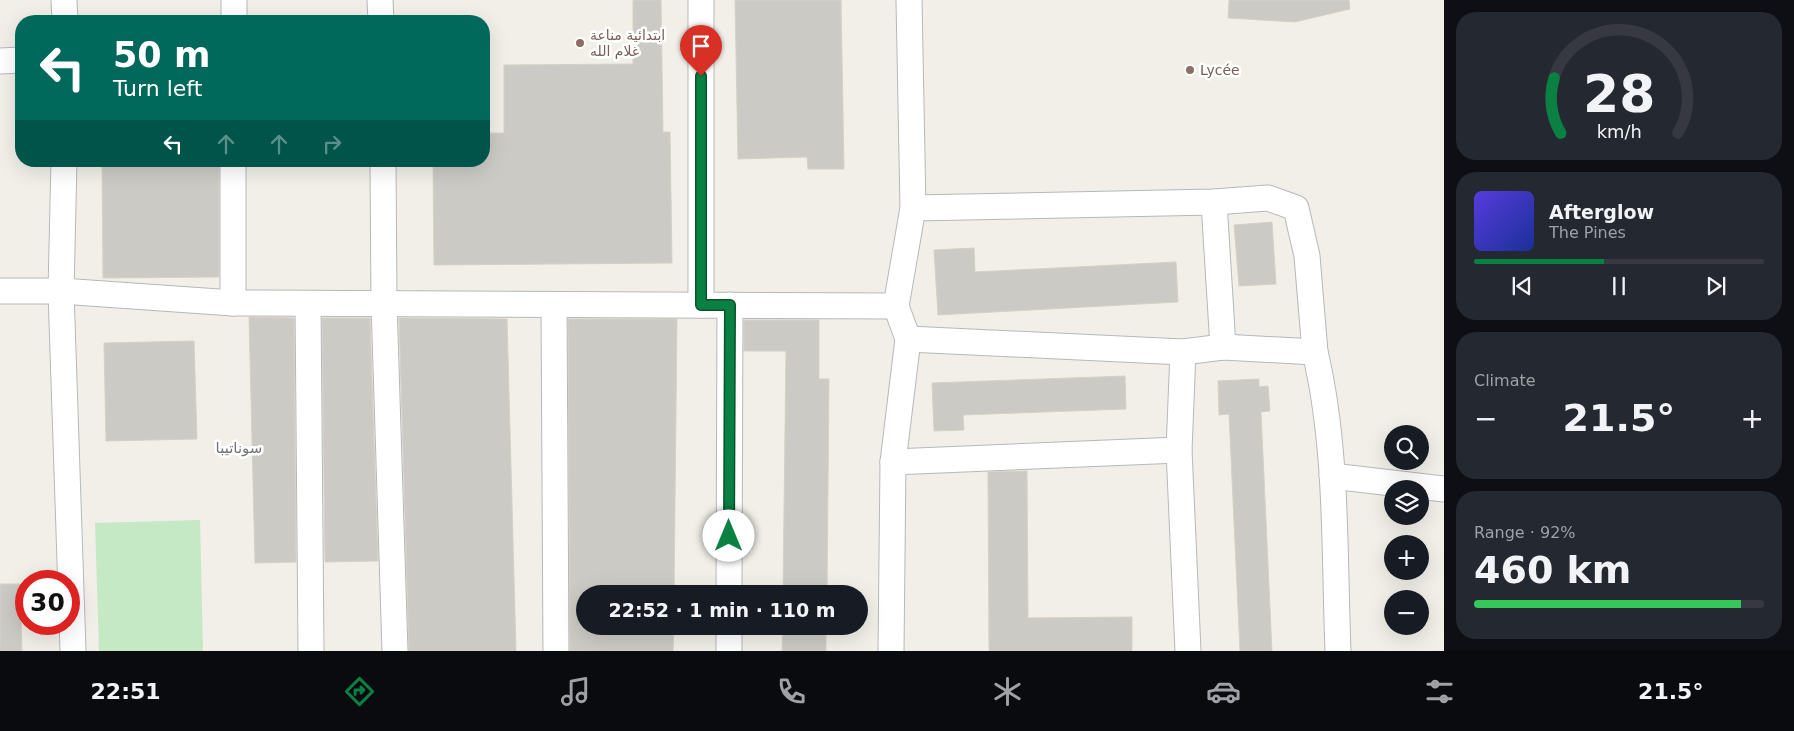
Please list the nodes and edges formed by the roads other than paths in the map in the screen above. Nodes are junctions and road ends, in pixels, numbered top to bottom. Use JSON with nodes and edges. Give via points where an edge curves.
{"nodes":[{"id":1,"x":64,"y":0,"type":"edge"},
{"id":2,"x":234,"y":0,"type":"edge"},
{"id":3,"x":380,"y":0,"type":"edge"},
{"id":4,"x":701,"y":0,"type":"edge"},
{"id":5,"x":909,"y":0,"type":"edge"},
{"id":6,"x":64,"y":15,"type":"edge"},
{"id":7,"x":234,"y":15,"type":"edge"},
{"id":8,"x":381,"y":15,"type":"edge"},
{"id":9,"x":15,"y":60,"type":"edge"},
{"id":10,"x":0,"y":61,"type":"edge"},
{"id":11,"x":64,"y":167,"type":"edge"},
{"id":12,"x":233,"y":167,"type":"edge"},
{"id":13,"x":383,"y":167,"type":"edge"},
{"id":14,"x":1214,"y":202,"type":"junction"},
{"id":15,"x":912,"y":208,"type":"junction"},
{"id":16,"x":0,"y":290,"type":"edge"},
{"id":17,"x":61,"y":291,"type":"junction"},
{"id":18,"x":233,"y":303,"type":"junction"},
{"id":19,"x":384,"y":303,"type":"junction"},
{"id":20,"x":308,"y":304,"type":"junction"},
{"id":21,"x":554,"y":305,"type":"junction"},
{"id":22,"x":701,"y":305,"type":"junction"},
{"id":23,"x":730,"y":305,"type":"junction"},
{"id":24,"x":896,"y":306,"type":"junction"},
{"id":25,"x":908,"y":339,"type":"junction"},
{"id":26,"x":1223,"y":347,"type":"junction"},
{"id":27,"x":1183,"y":352,"type":"junction"},
{"id":28,"x":1315,"y":352,"type":"junction"},
{"id":29,"x":1179,"y":450,"type":"junction"},
{"id":30,"x":893,"y":462,"type":"junction"},
{"id":31,"x":1332,"y":476,"type":"junction"},
{"id":32,"x":1444,"y":489,"type":"edge"},
{"id":33,"x":729,"y":585,"type":"edge"},
{"id":34,"x":729,"y":635,"type":"edge"},
{"id":35,"x":73,"y":651,"type":"edge"},
{"id":36,"x":311,"y":651,"type":"edge"},
{"id":37,"x":395,"y":651,"type":"edge"},
{"id":38,"x":556,"y":651,"type":"edge"},
{"id":39,"x":729,"y":651,"type":"edge"},
{"id":40,"x":891,"y":651,"type":"edge"},
{"id":41,"x":1188,"y":651,"type":"edge"},
{"id":42,"x":1338,"y":651,"type":"edge"}],
"edges":[{"from":1,"to":6,"type":"street"},
{"from":2,"to":7,"type":"street"},
{"from":3,"to":8,"type":"street"},
{"from":4,"to":22,"type":"street"},
{"from":5,"to":15,"type":"street"},
{"from":9,"to":10,"type":"street"},
{"from":11,"to":17,"type":"street"},
{"from":12,"to":18,"type":"street"},
{"from":13,"to":19,"type":"street"},
{"from":14,"to":15,"type":"street"},
{"from":14,"to":26,"type":"street"},
{"from":14,"to":28,"type":"street","via":[[1268,198],[1296,208],[1307,256]]},
{"from":15,"to":24,"type":"street"},
{"from":16,"to":17,"type":"street"},
{"from":17,"to":18,"type":"street"},
{"from":17,"to":35,"type":"street"},
{"from":18,"to":20,"type":"street"},
{"from":19,"to":20,"type":"street"},
{"from":19,"to":21,"type":"street"},
{"from":19,"to":37,"type":"street"},
{"from":20,"to":36,"type":"street"},
{"from":21,"to":22,"type":"street"},
{"from":21,"to":38,"type":"street"},
{"from":22,"to":23,"type":"street"},
{"from":23,"to":24,"type":"street"},
{"from":23,"to":33,"type":"street"},
{"from":24,"to":25,"type":"street"},
{"from":25,"to":27,"type":"street"},
{"from":25,"to":30,"type":"street"},
{"from":26,"to":27,"type":"street"},
{"from":26,"to":28,"type":"street"},
{"from":27,"to":29,"type":"street"},
{"from":28,"to":31,"type":"street","via":[[1324,391]]},
{"from":29,"to":30,"type":"street"},
{"from":29,"to":41,"type":"street"},
{"from":30,"to":40,"type":"street"},
{"from":31,"to":32,"type":"street"},
{"from":31,"to":42,"type":"street"},
{"from":34,"to":39,"type":"street"}]}
